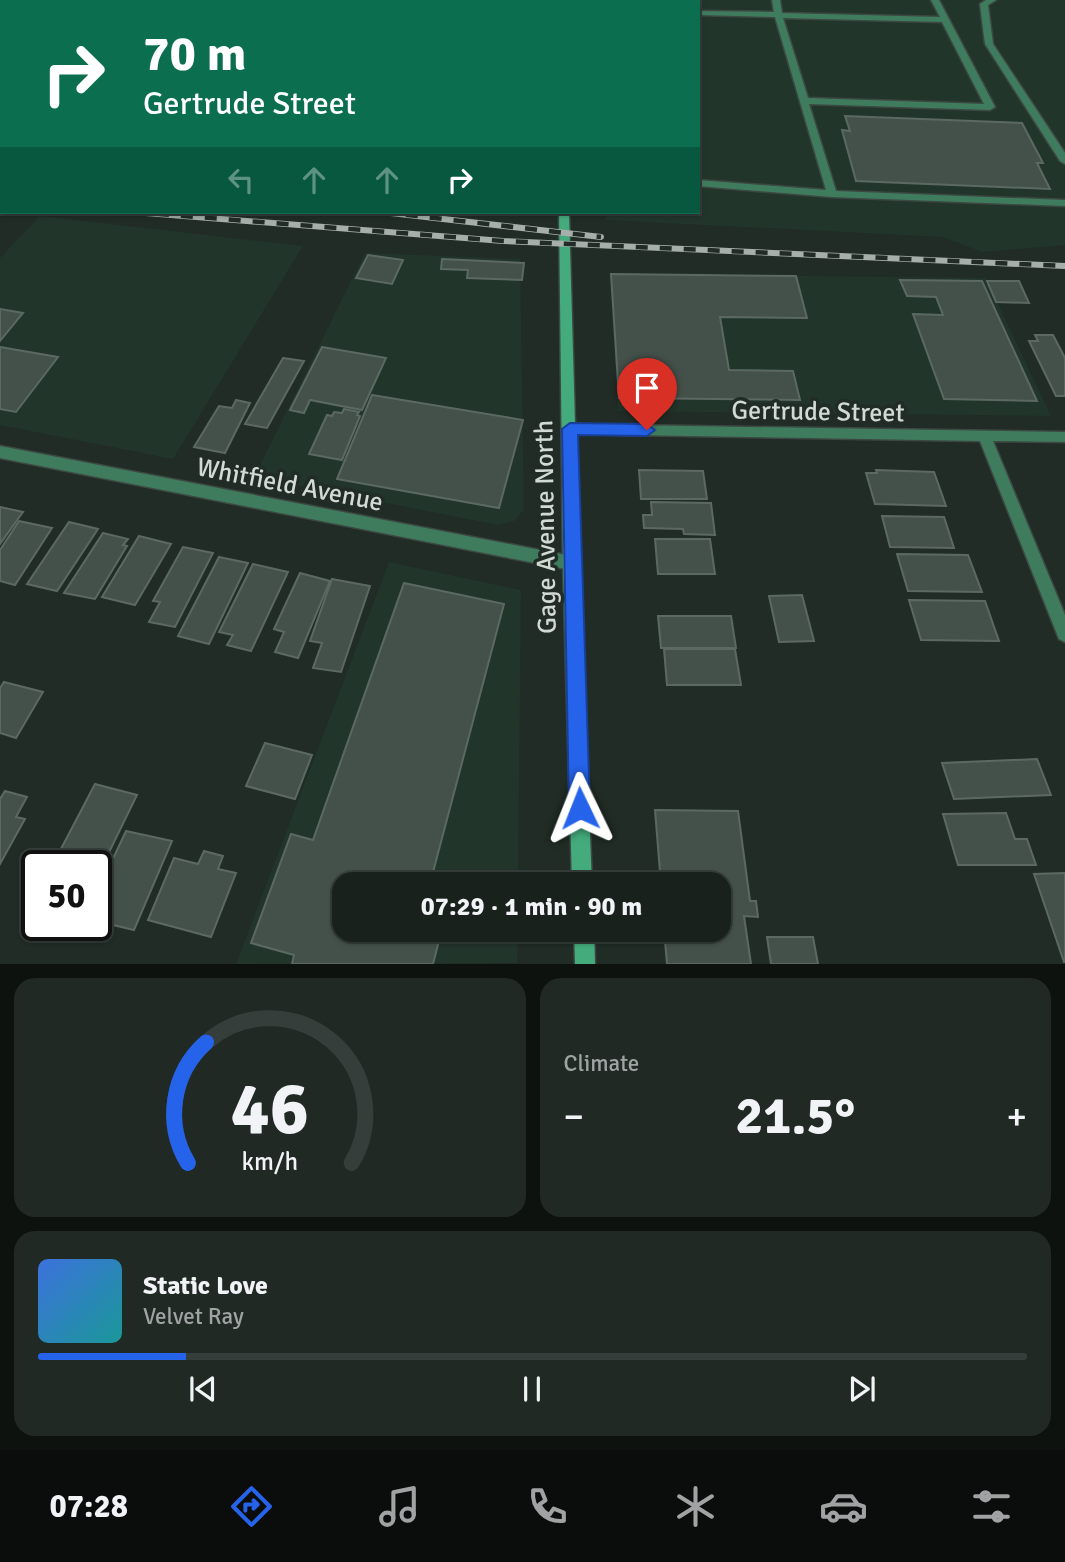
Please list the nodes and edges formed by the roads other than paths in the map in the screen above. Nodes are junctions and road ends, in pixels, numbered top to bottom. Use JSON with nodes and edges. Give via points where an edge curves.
{"nodes":[{"id":1,"x":776,"y":0,"type":"edge"},
{"id":2,"x":935,"y":0,"type":"edge"},
{"id":3,"x":992,"y":0,"type":"edge"},
{"id":4,"x":700,"y":13,"type":"edge"},
{"id":5,"x":778,"y":15,"type":"junction"},
{"id":6,"x":945,"y":20,"type":"junction"},
{"id":7,"x":804,"y":102,"type":"junction"},
{"id":8,"x":1065,"y":161,"type":"edge"},
{"id":9,"x":700,"y":183,"type":"edge"},
{"id":10,"x":832,"y":194,"type":"junction"},
{"id":11,"x":1065,"y":203,"type":"edge"},
{"id":12,"x":564,"y":214,"type":"edge"},
{"id":13,"x":570,"y":429,"type":"junction"},
{"id":14,"x":985,"y":437,"type":"junction"},
{"id":15,"x":1065,"y":438,"type":"edge"},
{"id":16,"x":0,"y":452,"type":"edge"},
{"id":17,"x":571,"y":563,"type":"junction"},
{"id":18,"x":1065,"y":634,"type":"edge"},
{"id":19,"x":582,"y":872,"type":"edge"},
{"id":20,"x":584,"y":942,"type":"edge"},
{"id":21,"x":585,"y":964,"type":"edge"}],
"edges":[{"from":1,"to":5,"type":"street"},
{"from":2,"to":6,"type":"street"},
{"from":3,"to":8,"type":"street","via":[[984,4],[989,44]]},
{"from":4,"to":5,"type":"street"},
{"from":5,"to":6,"type":"street"},
{"from":5,"to":7,"type":"street"},
{"from":6,"to":7,"type":"street","via":[[990,107]]},
{"from":7,"to":10,"type":"street"},
{"from":9,"to":10,"type":"street"},
{"from":10,"to":11,"type":"street"},
{"from":12,"to":13,"type":"main road","name":"Gage Avenue North"},
{"from":13,"to":14,"type":"street","name":"Gertrude Street"},
{"from":13,"to":17,"type":"main road","name":"Gage Avenue North"},
{"from":14,"to":15,"type":"street","name":"Gertrude Street"},
{"from":14,"to":18,"type":"street"},
{"from":16,"to":17,"type":"street","name":"Whitfield Avenue"},
{"from":17,"to":19,"type":"main road","name":"Gage Avenue North"},
{"from":20,"to":21,"type":"main road"}]}
